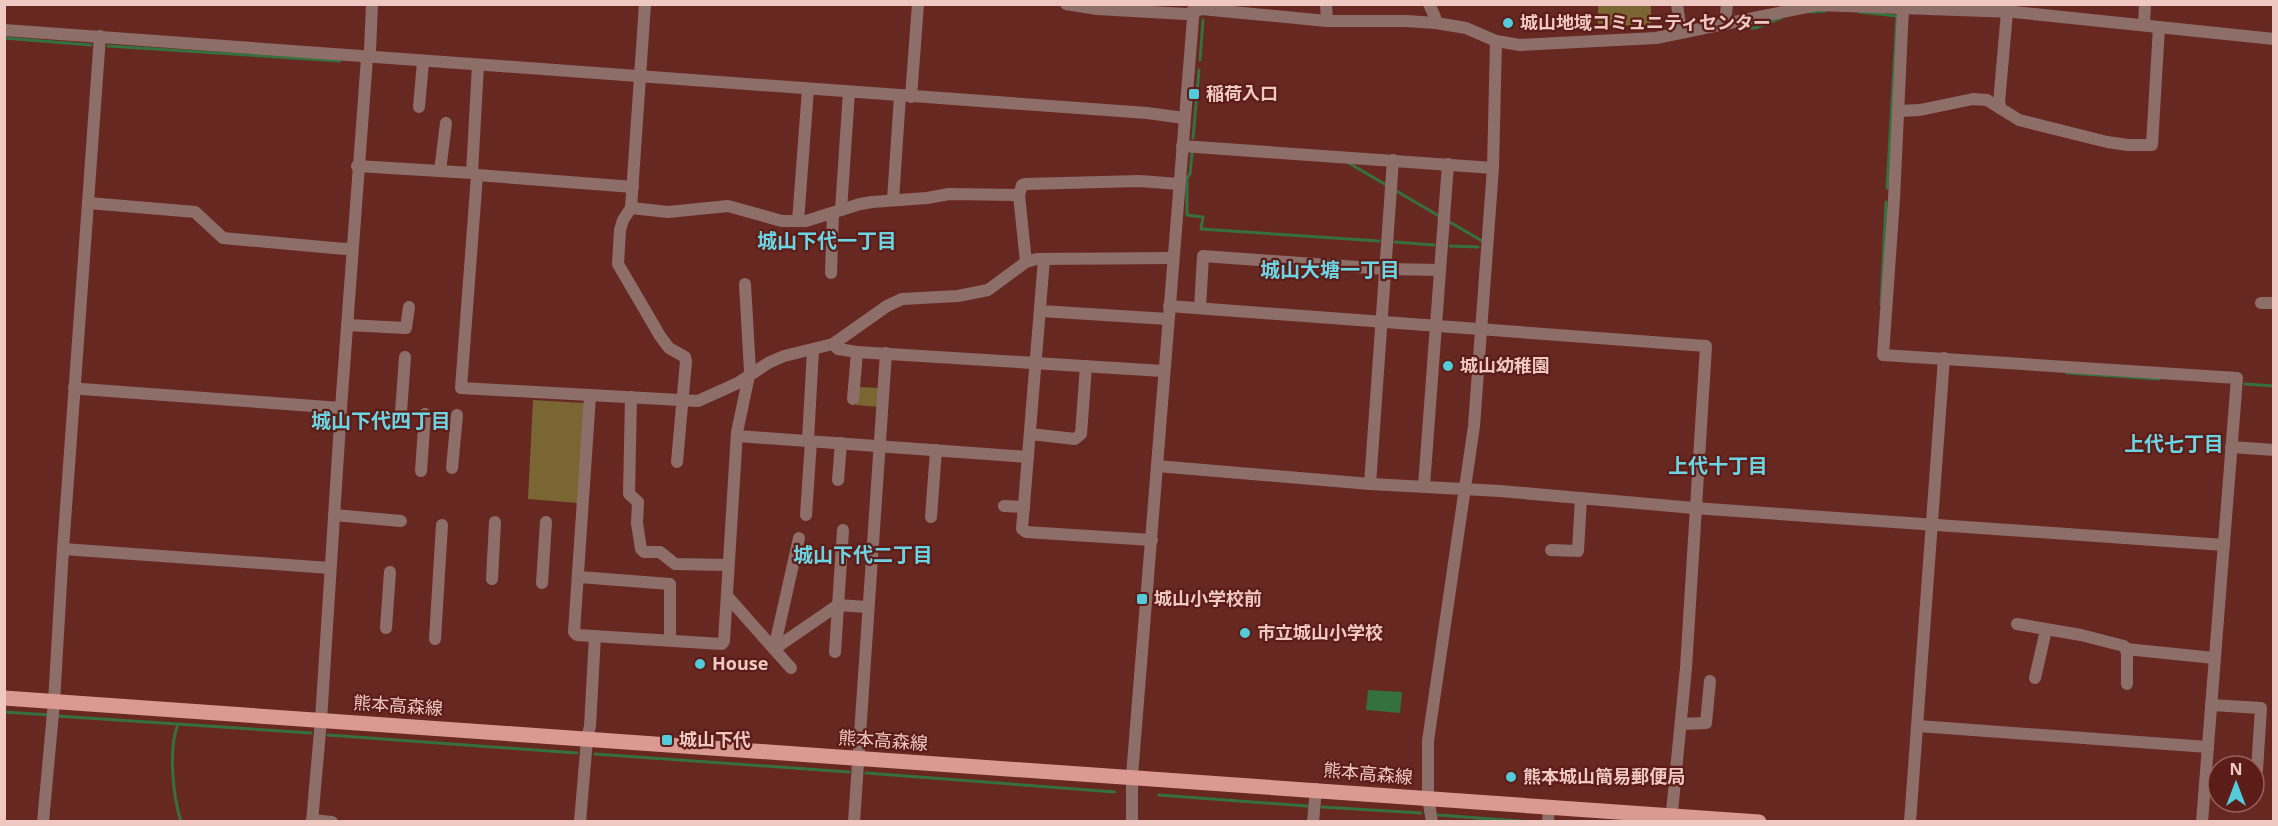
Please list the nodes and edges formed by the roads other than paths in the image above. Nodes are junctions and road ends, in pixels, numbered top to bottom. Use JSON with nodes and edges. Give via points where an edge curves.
{"nodes":[{"id":1,"x":372,"y":4,"type":"edge"},
{"id":2,"x":645,"y":4,"type":"edge"},
{"id":3,"x":918,"y":4,"type":"edge"},
{"id":4,"x":1066,"y":4,"type":"edge"},
{"id":5,"x":1326,"y":4,"type":"edge"},
{"id":6,"x":1429,"y":4,"type":"edge"},
{"id":7,"x":1677,"y":4,"type":"edge"},
{"id":8,"x":1727,"y":4,"type":"edge"},
{"id":9,"x":2145,"y":4,"type":"edge"},
{"id":10,"x":1883,"y":5,"type":"edge"},
{"id":11,"x":1798,"y":6,"type":"edge"},
{"id":12,"x":1194,"y":8,"type":"edge"},
{"id":13,"x":1903,"y":8,"type":"junction"},
{"id":14,"x":2007,"y":12,"type":"junction"},
{"id":15,"x":1327,"y":21,"type":"junction"},
{"id":16,"x":1436,"y":23,"type":"junction"},
{"id":17,"x":1725,"y":24,"type":"junction"},
{"id":18,"x":2144,"y":25,"type":"junction"},
{"id":19,"x":2159,"y":27,"type":"junction"},
{"id":20,"x":4,"y":30,"type":"edge"},
{"id":21,"x":1681,"y":32,"type":"junction"},
{"id":22,"x":100,"y":36,"type":"junction"},
{"id":23,"x":2274,"y":39,"type":"edge"},
{"id":24,"x":1496,"y":41,"type":"junction"},
{"id":25,"x":367,"y":58,"type":"junction"},
{"id":26,"x":423,"y":62,"type":"junction"},
{"id":27,"x":478,"y":65,"type":"junction"},
{"id":28,"x":640,"y":77,"type":"junction"},
{"id":29,"x":808,"y":89,"type":"junction"},
{"id":30,"x":849,"y":92,"type":"junction"},
{"id":31,"x":906,"y":96,"type":"junction"},
{"id":32,"x":419,"y":107,"type":"dead end"},
{"id":33,"x":2001,"y":109,"type":"junction"},
{"id":34,"x":1898,"y":111,"type":"junction"},
{"id":35,"x":1184,"y":118,"type":"junction"},
{"id":36,"x":446,"y":123,"type":"dead end"},
{"id":37,"x":1182,"y":146,"type":"junction"},
{"id":38,"x":1393,"y":160,"type":"junction"},
{"id":39,"x":1448,"y":164,"type":"junction"},
{"id":40,"x":357,"y":165,"type":"junction"},
{"id":41,"x":1493,"y":168,"type":"junction"},
{"id":42,"x":440,"y":171,"type":"junction"},
{"id":43,"x":475,"y":174,"type":"junction"},
{"id":44,"x":1179,"y":184,"type":"junction"},
{"id":45,"x":633,"y":187,"type":"junction"},
{"id":46,"x":1019,"y":195,"type":"junction"},
{"id":47,"x":893,"y":200,"type":"junction"},
{"id":48,"x":89,"y":203,"type":"junction"},
{"id":49,"x":631,"y":208,"type":"junction"},
{"id":50,"x":837,"y":212,"type":"junction"},
{"id":51,"x":798,"y":221,"type":"junction"},
{"id":52,"x":352,"y":248,"type":"junction"},
{"id":53,"x":1173,"y":258,"type":"junction"},
{"id":54,"x":1044,"y":259,"type":"junction"},
{"id":55,"x":1026,"y":262,"type":"junction"},
{"id":56,"x":1385,"y":269,"type":"junction"},
{"id":57,"x":1440,"y":270,"type":"junction"},
{"id":58,"x":831,"y":273,"type":"dead end"},
{"id":59,"x":745,"y":284,"type":"dead end"},
{"id":60,"x":409,"y":307,"type":"dead end"},
{"id":61,"x":1200,"y":308,"type":"junction"},
{"id":62,"x":1041,"y":311,"type":"junction"},
{"id":63,"x":1168,"y":312,"type":"junction"},
{"id":64,"x":1382,"y":321,"type":"junction"},
{"id":65,"x":347,"y":325,"type":"junction"},
{"id":66,"x":1436,"y":325,"type":"junction"},
{"id":67,"x":1481,"y":328,"type":"junction"},
{"id":68,"x":833,"y":344,"type":"junction"},
{"id":69,"x":813,"y":350,"type":"junction"},
{"id":70,"x":857,"y":352,"type":"junction"},
{"id":71,"x":886,"y":353,"type":"junction"},
{"id":72,"x":405,"y":357,"type":"dead end"},
{"id":73,"x":1944,"y":358,"type":"junction"},
{"id":74,"x":1036,"y":363,"type":"junction"},
{"id":75,"x":1086,"y":366,"type":"junction"},
{"id":76,"x":1163,"y":371,"type":"junction"},
{"id":77,"x":748,"y":377,"type":"junction"},
{"id":78,"x":74,"y":387,"type":"junction"},
{"id":79,"x":590,"y":396,"type":"junction"},
{"id":80,"x":631,"y":397,"type":"junction"},
{"id":81,"x":854,"y":399,"type":"dead end"},
{"id":82,"x":683,"y":400,"type":"junction"},
{"id":83,"x":340,"y":408,"type":"junction"},
{"id":84,"x":401,"y":412,"type":"dead end"},
{"id":85,"x":425,"y":414,"type":"dead end"},
{"id":86,"x":457,"y":415,"type":"dead end"},
{"id":87,"x":1030,"y":434,"type":"junction"},
{"id":88,"x":737,"y":436,"type":"junction"},
{"id":89,"x":809,"y":440,"type":"junction"},
{"id":90,"x":841,"y":443,"type":"junction"},
{"id":91,"x":880,"y":446,"type":"junction"},
{"id":92,"x":2231,"y":447,"type":"junction"},
{"id":93,"x":936,"y":450,"type":"junction"},
{"id":94,"x":2274,"y":450,"type":"edge"},
{"id":95,"x":1028,"y":457,"type":"junction"},
{"id":96,"x":677,"y":462,"type":"dead end"},
{"id":97,"x":1157,"y":466,"type":"junction"},
{"id":98,"x":452,"y":468,"type":"dead end"},
{"id":99,"x":422,"y":471,"type":"dead end"},
{"id":100,"x":838,"y":480,"type":"dead end"},
{"id":101,"x":1370,"y":484,"type":"junction"},
{"id":102,"x":1424,"y":486,"type":"junction"},
{"id":103,"x":1465,"y":488,"type":"junction"},
{"id":104,"x":1581,"y":498,"type":"junction"},
{"id":105,"x":1004,"y":506,"type":"dead end"},
{"id":106,"x":1024,"y":507,"type":"junction"},
{"id":107,"x":1694,"y":508,"type":"junction"},
{"id":108,"x":334,"y":515,"type":"junction"},
{"id":109,"x":806,"y":515,"type":"dead end"},
{"id":110,"x":931,"y":517,"type":"dead end"},
{"id":111,"x":401,"y":521,"type":"dead end"},
{"id":112,"x":495,"y":522,"type":"dead end"},
{"id":113,"x":546,"y":522,"type":"dead end"},
{"id":114,"x":1931,"y":524,"type":"junction"},
{"id":115,"x":442,"y":525,"type":"dead end"},
{"id":116,"x":843,"y":530,"type":"dead end"},
{"id":117,"x":799,"y":538,"type":"dead end"},
{"id":118,"x":1152,"y":540,"type":"junction"},
{"id":119,"x":2224,"y":545,"type":"junction"},
{"id":120,"x":63,"y":549,"type":"junction"},
{"id":121,"x":1551,"y":550,"type":"dead end"},
{"id":122,"x":728,"y":565,"type":"junction"},
{"id":123,"x":330,"y":568,"type":"junction"},
{"id":124,"x":390,"y":572,"type":"dead end"},
{"id":125,"x":579,"y":578,"type":"junction"},
{"id":126,"x":492,"y":579,"type":"dead end"},
{"id":127,"x":542,"y":583,"type":"dead end"},
{"id":128,"x":727,"y":596,"type":"junction"},
{"id":129,"x":838,"y":605,"type":"junction"},
{"id":130,"x":867,"y":607,"type":"junction"},
{"id":131,"x":2017,"y":624,"type":"dead end"},
{"id":132,"x":387,"y":628,"type":"dead end"},
{"id":133,"x":2046,"y":630,"type":"junction"},
{"id":134,"x":596,"y":636,"type":"junction"},
{"id":135,"x":435,"y":639,"type":"dead end"},
{"id":136,"x":670,"y":640,"type":"junction"},
{"id":137,"x":774,"y":649,"type":"junction"},
{"id":138,"x":2126,"y":649,"type":"junction"},
{"id":139,"x":835,"y":652,"type":"dead end"},
{"id":140,"x":2214,"y":658,"type":"junction"},
{"id":141,"x":790,"y":668,"type":"dead end"},
{"id":142,"x":2035,"y":678,"type":"dead end"},
{"id":143,"x":1710,"y":681,"type":"dead end"},
{"id":144,"x":2127,"y":684,"type":"dead end"},
{"id":145,"x":4,"y":698,"type":"edge"},
{"id":146,"x":54,"y":702,"type":"junction"},
{"id":147,"x":2211,"y":705,"type":"junction"},
{"id":148,"x":321,"y":720,"type":"junction"},
{"id":149,"x":1680,"y":724,"type":"junction"},
{"id":150,"x":1918,"y":726,"type":"junction"},
{"id":151,"x":587,"y":739,"type":"junction"},
{"id":152,"x":2208,"y":747,"type":"junction"},
{"id":153,"x":2258,"y":754,"type":"edge"},
{"id":154,"x":859,"y":759,"type":"junction"},
{"id":155,"x":1132,"y":776,"type":"junction"},
{"id":156,"x":2205,"y":783,"type":"joint"},
{"id":157,"x":1316,"y":789,"type":"junction"},
{"id":158,"x":1428,"y":798,"type":"junction"},
{"id":159,"x":1549,"y":814,"type":"edge"},
{"id":160,"x":1672,"y":819,"type":"edge"},
{"id":161,"x":312,"y":821,"type":"edge"},
{"id":162,"x":43,"y":822,"type":"edge"},
{"id":163,"x":332,"y":822,"type":"edge"},
{"id":164,"x":580,"y":822,"type":"edge"},
{"id":165,"x":854,"y":822,"type":"edge"},
{"id":166,"x":1132,"y":822,"type":"edge"},
{"id":167,"x":1313,"y":822,"type":"edge"},
{"id":168,"x":1432,"y":822,"type":"edge"},
{"id":169,"x":1759,"y":822,"type":"edge"},
{"id":170,"x":1910,"y":822,"type":"edge"},
{"id":171,"x":2202,"y":822,"type":"edge"}],
"edges":[{"from":1,"to":25,"type":"street"},
{"from":2,"to":28,"type":"street"},
{"from":3,"to":31,"type":"street"},
{"from":4,"to":12,"type":"street","via":[[1186,14]]},
{"from":5,"to":15,"type":"street"},
{"from":6,"to":16,"type":"street"},
{"from":7,"to":21,"type":"street"},
{"from":8,"to":17,"type":"street"},
{"from":9,"to":18,"type":"street"},
{"from":10,"to":11,"type":"street"},
{"from":10,"to":13,"type":"street"},
{"from":11,"to":17,"type":"street"},
{"from":12,"to":15,"type":"street"},
{"from":12,"to":35,"type":"street"},
{"from":13,"to":14,"type":"street"},
{"from":13,"to":34,"type":"street"},
{"from":14,"to":18,"type":"street"},
{"from":14,"to":33,"type":"street"},
{"from":15,"to":16,"type":"street"},
{"from":16,"to":24,"type":"street","via":[[1466,28]]},
{"from":17,"to":21,"type":"street"},
{"from":18,"to":19,"type":"street"},
{"from":19,"to":23,"type":"street"},
{"from":19,"to":33,"type":"street","via":[[2152,145],[2107,142],[2019,120]]},
{"from":20,"to":22,"type":"street"},
{"from":21,"to":24,"type":"street","via":[[1656,38],[1520,45]]},
{"from":22,"to":25,"type":"street"},
{"from":22,"to":48,"type":"street"},
{"from":24,"to":41,"type":"street"},
{"from":25,"to":26,"type":"street"},
{"from":25,"to":40,"type":"street"},
{"from":26,"to":27,"type":"street"},
{"from":26,"to":32,"type":"street"},
{"from":27,"to":28,"type":"street"},
{"from":27,"to":43,"type":"street"},
{"from":28,"to":29,"type":"street"},
{"from":28,"to":45,"type":"street"},
{"from":29,"to":30,"type":"street"},
{"from":29,"to":51,"type":"street"},
{"from":30,"to":31,"type":"street"},
{"from":30,"to":50,"type":"street"},
{"from":31,"to":35,"type":"street"},
{"from":31,"to":47,"type":"street"},
{"from":33,"to":34,"type":"street","via":[[1987,100],[1973,99]]},
{"from":34,"to":73,"type":"street","via":[[1882,355]]},
{"from":35,"to":37,"type":"street"},
{"from":36,"to":42,"type":"street"},
{"from":37,"to":38,"type":"street"},
{"from":37,"to":44,"type":"street"},
{"from":38,"to":39,"type":"street"},
{"from":38,"to":56,"type":"street"},
{"from":39,"to":41,"type":"street"},
{"from":39,"to":57,"type":"street"},
{"from":40,"to":42,"type":"street"},
{"from":40,"to":52,"type":"street"},
{"from":41,"to":67,"type":"street"},
{"from":42,"to":43,"type":"street"},
{"from":43,"to":45,"type":"street"},
{"from":43,"to":79,"type":"street","via":[[461,388]]},
{"from":44,"to":46,"type":"street","via":[[1025,184]]},
{"from":44,"to":53,"type":"street"},
{"from":45,"to":49,"type":"street"},
{"from":46,"to":47,"type":"street","via":[[948,194]]},
{"from":46,"to":55,"type":"street"},
{"from":47,"to":50,"type":"street","via":[[860,204]]},
{"from":48,"to":52,"type":"street","via":[[195,212],[223,238]]},
{"from":48,"to":78,"type":"street"},
{"from":49,"to":51,"type":"street","via":[[668,212],[728,206],[782,221]]},
{"from":49,"to":82,"type":"street","via":[[620,230],[618,264],[660,336],[669,348],[685,357]]},
{"from":50,"to":51,"type":"street"},
{"from":50,"to":58,"type":"street"},
{"from":52,"to":65,"type":"street"},
{"from":53,"to":54,"type":"street"},
{"from":53,"to":63,"type":"street"},
{"from":54,"to":55,"type":"street"},
{"from":54,"to":62,"type":"street"},
{"from":55,"to":68,"type":"street","via":[[988,290],[902,299]]},
{"from":56,"to":57,"type":"street"},
{"from":56,"to":61,"type":"street","via":[[1203,256]]},
{"from":56,"to":64,"type":"street"},
{"from":57,"to":66,"type":"street"},
{"from":59,"to":77,"type":"street"},
{"from":60,"to":65,"type":"street","via":[[406,328]]},
{"from":61,"to":63,"type":"street"},
{"from":61,"to":64,"type":"street"},
{"from":62,"to":63,"type":"street"},
{"from":62,"to":74,"type":"street"},
{"from":63,"to":76,"type":"street"},
{"from":64,"to":66,"type":"street"},
{"from":64,"to":101,"type":"street"},
{"from":65,"to":83,"type":"street"},
{"from":66,"to":67,"type":"street"},
{"from":66,"to":102,"type":"street"},
{"from":67,"to":103,"type":"street"},
{"from":67,"to":107,"type":"street","via":[[1706,346]]},
{"from":68,"to":69,"type":"street"},
{"from":68,"to":70,"type":"street","via":[[838,349]]},
{"from":69,"to":77,"type":"street","via":[[784,356]]},
{"from":69,"to":89,"type":"street"},
{"from":70,"to":71,"type":"street"},
{"from":70,"to":81,"type":"street"},
{"from":71,"to":74,"type":"street"},
{"from":71,"to":91,"type":"street"},
{"from":72,"to":84,"type":"street"},
{"from":73,"to":92,"type":"street","via":[[2237,378]]},
{"from":73,"to":114,"type":"street"},
{"from":74,"to":75,"type":"street"},
{"from":74,"to":87,"type":"street"},
{"from":75,"to":76,"type":"street"},
{"from":75,"to":87,"type":"street","via":[[1081,434],[1075,439]]},
{"from":76,"to":97,"type":"street"},
{"from":77,"to":82,"type":"street","via":[[703,400]]},
{"from":77,"to":88,"type":"street"},
{"from":78,"to":83,"type":"street"},
{"from":78,"to":120,"type":"street"},
{"from":79,"to":80,"type":"street"},
{"from":79,"to":125,"type":"street"},
{"from":80,"to":82,"type":"street"},
{"from":80,"to":122,"type":"street","via":[[629,494],[638,502],[641,549],[660,552],[675,564]]},
{"from":82,"to":96,"type":"street"},
{"from":83,"to":108,"type":"street"},
{"from":85,"to":99,"type":"street"},
{"from":86,"to":98,"type":"street"},
{"from":87,"to":95,"type":"street"},
{"from":88,"to":89,"type":"street"},
{"from":88,"to":122,"type":"street"},
{"from":89,"to":90,"type":"street"},
{"from":89,"to":109,"type":"street"},
{"from":90,"to":91,"type":"street"},
{"from":90,"to":100,"type":"street"},
{"from":91,"to":93,"type":"street"},
{"from":91,"to":130,"type":"street"},
{"from":92,"to":94,"type":"street"},
{"from":92,"to":119,"type":"street"},
{"from":93,"to":95,"type":"street"},
{"from":93,"to":110,"type":"street"},
{"from":95,"to":106,"type":"street"},
{"from":97,"to":101,"type":"street"},
{"from":97,"to":118,"type":"street"},
{"from":101,"to":102,"type":"street"},
{"from":102,"to":103,"type":"street"},
{"from":103,"to":104,"type":"street"},
{"from":103,"to":158,"type":"street","via":[[1428,741]]},
{"from":104,"to":107,"type":"street"},
{"from":104,"to":121,"type":"street","via":[[1578,551]]},
{"from":105,"to":106,"type":"street"},
{"from":106,"to":118,"type":"street","via":[[1022,529],[1026,532]]},
{"from":107,"to":114,"type":"street"},
{"from":107,"to":149,"type":"street"},
{"from":108,"to":111,"type":"street"},
{"from":108,"to":123,"type":"street"},
{"from":112,"to":126,"type":"street"},
{"from":113,"to":127,"type":"street"},
{"from":114,"to":119,"type":"street"},
{"from":114,"to":150,"type":"street"},
{"from":115,"to":135,"type":"street"},
{"from":116,"to":129,"type":"street"},
{"from":117,"to":137,"type":"street"},
{"from":118,"to":155,"type":"street"},
{"from":119,"to":140,"type":"street"},
{"from":120,"to":123,"type":"street"},
{"from":120,"to":146,"type":"street"},
{"from":122,"to":128,"type":"street"},
{"from":123,"to":148,"type":"street"},
{"from":124,"to":132,"type":"street"},
{"from":125,"to":134,"type":"street","via":[[574,632]]},
{"from":125,"to":136,"type":"street","via":[[670,584]]},
{"from":128,"to":136,"type":"street","via":[[722,644]]},
{"from":128,"to":137,"type":"street"},
{"from":129,"to":130,"type":"street"},
{"from":129,"to":137,"type":"street"},
{"from":129,"to":139,"type":"street"},
{"from":130,"to":154,"type":"street"},
{"from":131,"to":133,"type":"street"},
{"from":133,"to":138,"type":"street","via":[[2081,635]]},
{"from":133,"to":142,"type":"street"},
{"from":134,"to":136,"type":"street"},
{"from":134,"to":151,"type":"street"},
{"from":137,"to":141,"type":"street"},
{"from":138,"to":140,"type":"street"},
{"from":138,"to":144,"type":"street"},
{"from":140,"to":147,"type":"street"},
{"from":143,"to":149,"type":"street","via":[[1706,723]]},
{"from":145,"to":146,"type":"main road","name":"熊本高森線"},
{"from":146,"to":148,"type":"main road","name":"熊本高森線"},
{"from":146,"to":162,"type":"street"},
{"from":147,"to":152,"type":"street"},
{"from":147,"to":153,"type":"street","via":[[2261,708]]},
{"from":148,"to":151,"type":"main road","name":"熊本高森線"},
{"from":148,"to":161,"type":"street"},
{"from":149,"to":160,"type":"street"},
{"from":150,"to":152,"type":"street"},
{"from":150,"to":170,"type":"street"},
{"from":151,"to":154,"type":"main road","name":"熊本高森線"},
{"from":151,"to":164,"type":"street"},
{"from":152,"to":156,"type":"street"},
{"from":154,"to":155,"type":"main road","name":"熊本高森線"},
{"from":154,"to":165,"type":"street"},
{"from":155,"to":157,"type":"main road","name":"熊本高森線"},
{"from":155,"to":166,"type":"street"},
{"from":156,"to":171,"type":"street"},
{"from":157,"to":158,"type":"main road","name":"熊本高森線"},
{"from":157,"to":167,"type":"street"},
{"from":158,"to":159,"type":"main road","name":"熊本高森線"},
{"from":158,"to":168,"type":"street"},
{"from":159,"to":160,"type":"main road","name":"熊本高森線"},
{"from":160,"to":169,"type":"main road","name":"熊本高森線"},
{"from":161,"to":163,"type":"street"}]}
